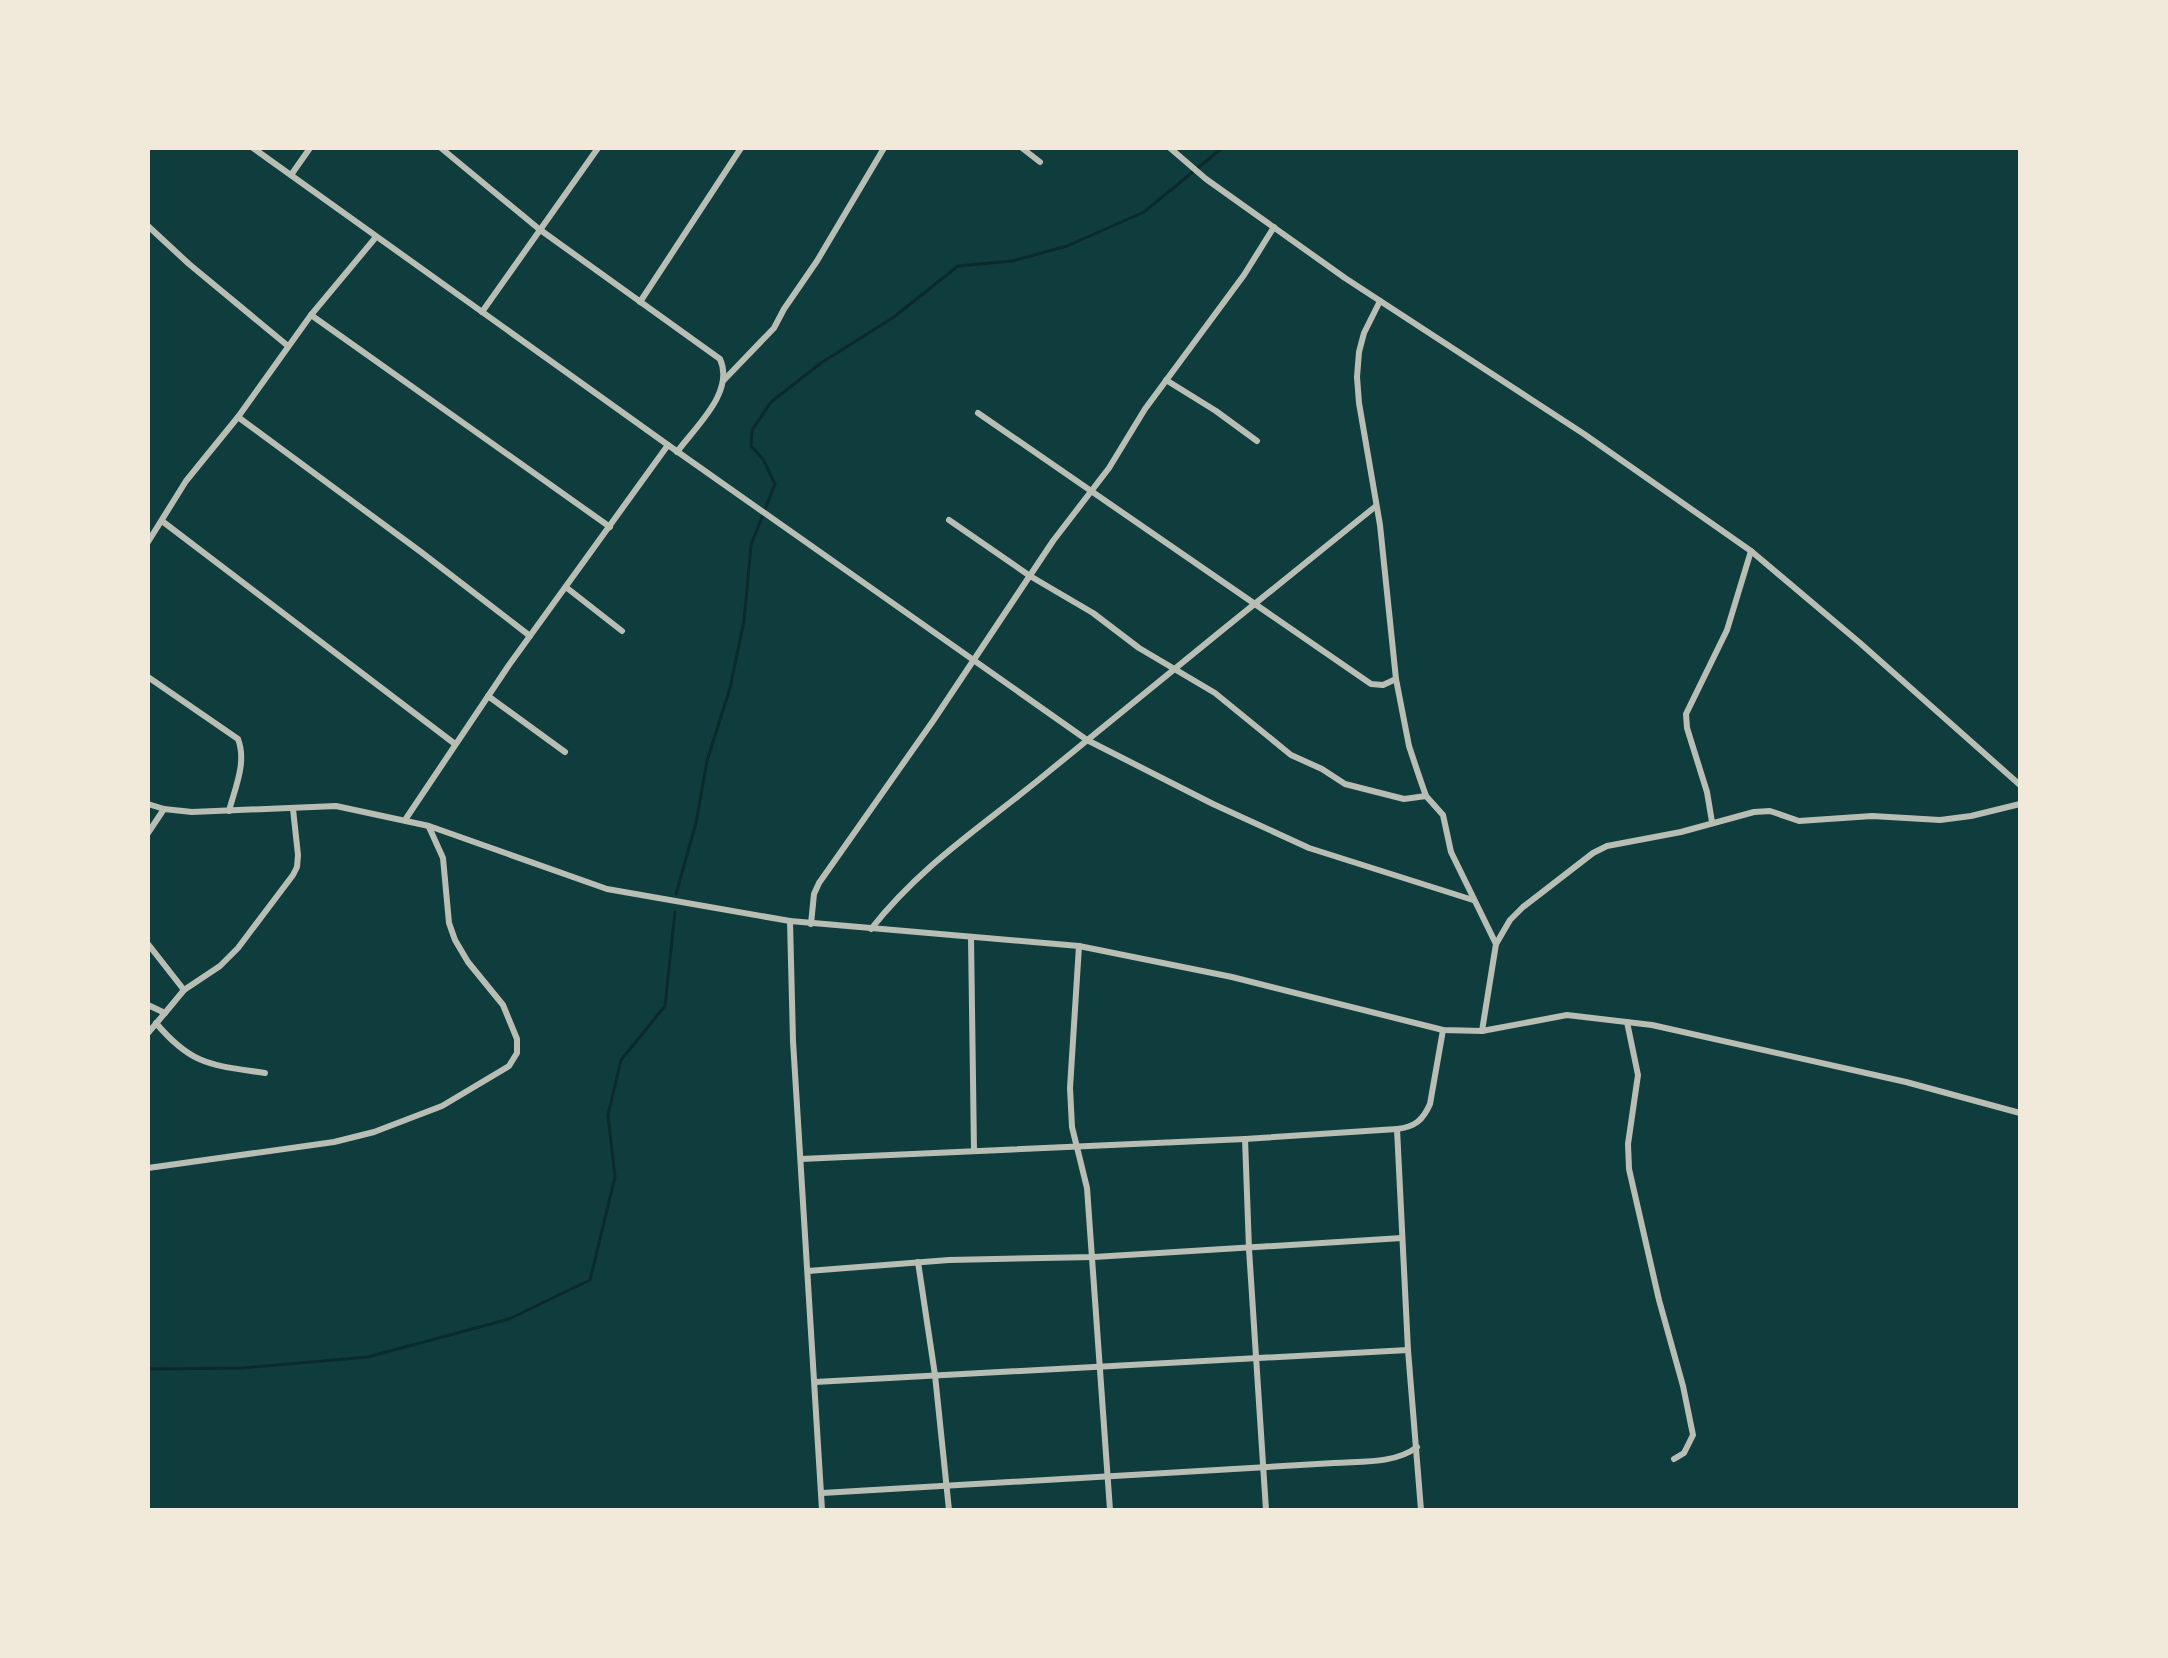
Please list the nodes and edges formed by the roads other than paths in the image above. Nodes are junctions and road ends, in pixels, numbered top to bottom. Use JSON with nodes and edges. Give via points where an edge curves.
{"nodes":[{"id":1,"x":253,"y":148,"type":"edge"},
{"id":2,"x":310,"y":148,"type":"edge"},
{"id":3,"x":441,"y":148,"type":"edge"},
{"id":4,"x":598,"y":148,"type":"edge"},
{"id":5,"x":741,"y":148,"type":"edge"},
{"id":6,"x":884,"y":148,"type":"edge"},
{"id":7,"x":1022,"y":148,"type":"edge"},
{"id":8,"x":1170,"y":148,"type":"edge"},
{"id":9,"x":1040,"y":162,"type":"dead end"},
{"id":10,"x":291,"y":175,"type":"junction"},
{"id":11,"x":148,"y":226,"type":"edge"},
{"id":12,"x":1274,"y":227,"type":"junction"},
{"id":13,"x":539,"y":229,"type":"junction"},
{"id":14,"x":376,"y":237,"type":"junction"},
{"id":15,"x":1380,"y":301,"type":"junction"},
{"id":16,"x":640,"y":302,"type":"junction"},
{"id":17,"x":482,"y":312,"type":"junction"},
{"id":18,"x":311,"y":315,"type":"junction"},
{"id":19,"x":288,"y":346,"type":"junction"},
{"id":20,"x":724,"y":380,"type":"junction"},
{"id":21,"x":1166,"y":380,"type":"junction"},
{"id":22,"x":978,"y":413,"type":"dead end"},
{"id":23,"x":238,"y":417,"type":"junction"},
{"id":24,"x":1257,"y":441,"type":"dead end"},
{"id":25,"x":668,"y":445,"type":"junction"},
{"id":26,"x":677,"y":452,"type":"junction"},
{"id":27,"x":1091,"y":490,"type":"junction"},
{"id":28,"x":1376,"y":506,"type":"junction"},
{"id":29,"x":949,"y":520,"type":"dead end"},
{"id":30,"x":162,"y":521,"type":"junction"},
{"id":31,"x":610,"y":527,"type":"junction"},
{"id":32,"x":148,"y":542,"type":"edge"},
{"id":33,"x":1751,"y":551,"type":"junction"},
{"id":34,"x":1030,"y":576,"type":"junction"},
{"id":35,"x":567,"y":588,"type":"junction"},
{"id":36,"x":1255,"y":603,"type":"junction"},
{"id":37,"x":622,"y":631,"type":"dead end"},
{"id":38,"x":530,"y":636,"type":"junction"},
{"id":39,"x":972,"y":660,"type":"junction"},
{"id":40,"x":1174,"y":670,"type":"junction"},
{"id":41,"x":148,"y":677,"type":"edge"},
{"id":42,"x":1396,"y":679,"type":"junction"},
{"id":43,"x":488,"y":696,"type":"junction"},
{"id":44,"x":1087,"y":740,"type":"junction"},
{"id":45,"x":455,"y":744,"type":"junction"},
{"id":46,"x":565,"y":752,"type":"dead end"},
{"id":47,"x":2020,"y":785,"type":"edge"},
{"id":48,"x":1426,"y":796,"type":"junction"},
{"id":49,"x":148,"y":804,"type":"edge"},
{"id":50,"x":2020,"y":804,"type":"edge"},
{"id":51,"x":164,"y":809,"type":"junction"},
{"id":52,"x":293,"y":809,"type":"junction"},
{"id":53,"x":229,"y":811,"type":"junction"},
{"id":54,"x":405,"y":820,"type":"junction"},
{"id":55,"x":1712,"y":822,"type":"junction"},
{"id":56,"x":429,"y":826,"type":"junction"},
{"id":57,"x":148,"y":833,"type":"edge"},
{"id":58,"x":1473,"y":900,"type":"junction"},
{"id":59,"x":790,"y":921,"type":"junction"},
{"id":60,"x":811,"y":924,"type":"junction"},
{"id":61,"x":871,"y":929,"type":"junction"},
{"id":62,"x":971,"y":937,"type":"junction"},
{"id":63,"x":148,"y":944,"type":"edge"},
{"id":64,"x":1496,"y":944,"type":"junction"},
{"id":65,"x":1079,"y":946,"type":"junction"},
{"id":66,"x":184,"y":990,"type":"junction"},
{"id":67,"x":148,"y":1005,"type":"edge"},
{"id":68,"x":165,"y":1013,"type":"junction"},
{"id":69,"x":1627,"y":1022,"type":"junction"},
{"id":70,"x":156,"y":1023,"type":"junction"},
{"id":71,"x":1443,"y":1030,"type":"junction"},
{"id":72,"x":1482,"y":1031,"type":"junction"},
{"id":73,"x":148,"y":1033,"type":"edge"},
{"id":74,"x":265,"y":1073,"type":"dead end"},
{"id":75,"x":2020,"y":1113,"type":"edge"},
{"id":76,"x":1397,"y":1129,"type":"junction"},
{"id":77,"x":1245,"y":1139,"type":"junction"},
{"id":78,"x":1077,"y":1146,"type":"junction"},
{"id":79,"x":974,"y":1151,"type":"junction"},
{"id":80,"x":801,"y":1159,"type":"junction"},
{"id":81,"x":148,"y":1168,"type":"edge"},
{"id":82,"x":1402,"y":1238,"type":"junction"},
{"id":83,"x":1249,"y":1249,"type":"junction"},
{"id":84,"x":1094,"y":1257,"type":"junction"},
{"id":85,"x":918,"y":1262,"type":"junction"},
{"id":86,"x":808,"y":1271,"type":"junction"},
{"id":87,"x":1408,"y":1350,"type":"junction"},
{"id":88,"x":1256,"y":1360,"type":"junction"},
{"id":89,"x":1099,"y":1366,"type":"junction"},
{"id":90,"x":935,"y":1375,"type":"junction"},
{"id":91,"x":815,"y":1382,"type":"junction"},
{"id":92,"x":1417,"y":1447,"type":"junction"},
{"id":93,"x":1674,"y":1459,"type":"dead end"},
{"id":94,"x":1262,"y":1467,"type":"junction"},
{"id":95,"x":1108,"y":1476,"type":"junction"},
{"id":96,"x":947,"y":1486,"type":"junction"},
{"id":97,"x":822,"y":1493,"type":"junction"},
{"id":98,"x":822,"y":1510,"type":"edge"},
{"id":99,"x":949,"y":1510,"type":"edge"},
{"id":100,"x":1110,"y":1510,"type":"edge"},
{"id":101,"x":1266,"y":1510,"type":"edge"},
{"id":102,"x":1421,"y":1510,"type":"edge"}],
"edges":[{"from":1,"to":10,"type":"street"},
{"from":2,"to":10,"type":"street"},
{"from":3,"to":13,"type":"street"},
{"from":4,"to":13,"type":"street"},
{"from":5,"to":16,"type":"street"},
{"from":6,"to":20,"type":"street","via":[[774,328]]},
{"from":7,"to":9,"type":"street"},
{"from":8,"to":12,"type":"street"},
{"from":10,"to":14,"type":"street"},
{"from":11,"to":19,"type":"street"},
{"from":12,"to":15,"type":"street"},
{"from":12,"to":21,"type":"street"},
{"from":13,"to":16,"type":"street"},
{"from":13,"to":17,"type":"street"},
{"from":14,"to":17,"type":"street"},
{"from":14,"to":18,"type":"street"},
{"from":15,"to":28,"type":"street","via":[[1364,333],[1357,377]]},
{"from":15,"to":33,"type":"street"},
{"from":16,"to":20,"type":"street","via":[[716,355]]},
{"from":17,"to":25,"type":"street"},
{"from":18,"to":19,"type":"street"},
{"from":18,"to":31,"type":"street"},
{"from":19,"to":23,"type":"street"},
{"from":20,"to":26,"type":"street"},
{"from":21,"to":24,"type":"street"},
{"from":21,"to":27,"type":"street"},
{"from":22,"to":27,"type":"street"},
{"from":23,"to":30,"type":"street","via":[[186,481]]},
{"from":23,"to":38,"type":"street"},
{"from":25,"to":26,"type":"street"},
{"from":25,"to":31,"type":"street"},
{"from":26,"to":39,"type":"street"},
{"from":27,"to":34,"type":"street"},
{"from":27,"to":36,"type":"street"},
{"from":28,"to":36,"type":"street"},
{"from":28,"to":42,"type":"street"},
{"from":29,"to":34,"type":"street"},
{"from":30,"to":32,"type":"street"},
{"from":30,"to":45,"type":"street"},
{"from":31,"to":35,"type":"street"},
{"from":33,"to":47,"type":"street"},
{"from":33,"to":55,"type":"street","via":[[1727,630],[1686,714]]},
{"from":34,"to":39,"type":"street"},
{"from":34,"to":40,"type":"street"},
{"from":35,"to":37,"type":"street"},
{"from":35,"to":38,"type":"street"},
{"from":36,"to":40,"type":"street"},
{"from":36,"to":42,"type":"street","via":[[1371,684]]},
{"from":38,"to":43,"type":"street"},
{"from":39,"to":44,"type":"street"},
{"from":39,"to":60,"type":"street","via":[[819,883]]},
{"from":40,"to":44,"type":"street"},
{"from":40,"to":48,"type":"street","via":[[1215,693],[1291,755],[1345,784],[1404,799]]},
{"from":41,"to":53,"type":"street","via":[[238,739],[242,761]]},
{"from":42,"to":48,"type":"street","via":[[1409,746]]},
{"from":43,"to":45,"type":"street"},
{"from":43,"to":46,"type":"street"},
{"from":44,"to":58,"type":"street","via":[[1309,848]]},
{"from":44,"to":61,"type":"street","via":[[940,856]]},
{"from":45,"to":54,"type":"street"},
{"from":48,"to":58,"type":"street","via":[[1443,815],[1451,852]]},
{"from":49,"to":51,"type":"street"},
{"from":50,"to":55,"type":"street","via":[[1940,820],[1872,816],[1799,821],[1770,811]]},
{"from":51,"to":53,"type":"street"},
{"from":51,"to":57,"type":"street"},
{"from":52,"to":53,"type":"street"},
{"from":52,"to":54,"type":"street","via":[[336,806]]},
{"from":52,"to":66,"type":"street","via":[[298,855],[293,875],[238,948]]},
{"from":54,"to":56,"type":"street"},
{"from":55,"to":64,"type":"street","via":[[1593,853],[1517,912]]},
{"from":56,"to":59,"type":"street","via":[[607,889]]},
{"from":56,"to":81,"type":"street","via":[[443,858],[455,940],[503,1005],[517,1039],[509,1066],[442,1106],[374,1132]]},
{"from":58,"to":64,"type":"street"},
{"from":59,"to":60,"type":"street"},
{"from":59,"to":80,"type":"street"},
{"from":60,"to":61,"type":"street"},
{"from":61,"to":62,"type":"street"},
{"from":62,"to":65,"type":"street"},
{"from":62,"to":79,"type":"street"},
{"from":63,"to":66,"type":"street"},
{"from":64,"to":72,"type":"street"},
{"from":65,"to":71,"type":"street","via":[[1232,977]]},
{"from":65,"to":78,"type":"street","via":[[1070,1088]]},
{"from":66,"to":68,"type":"street"},
{"from":67,"to":68,"type":"street"},
{"from":68,"to":70,"type":"street"},
{"from":69,"to":72,"type":"street","via":[[1567,1015]]},
{"from":69,"to":75,"type":"street","via":[[1906,1082]]},
{"from":69,"to":93,"type":"street","via":[[1638,1075],[1629,1169],[1693,1435],[1684,1453]]},
{"from":70,"to":73,"type":"street"},
{"from":70,"to":74,"type":"street","via":[[192,1057]]},
{"from":71,"to":72,"type":"street"},
{"from":71,"to":76,"type":"street","via":[[1425,1115],[1417,1124]]},
{"from":76,"to":77,"type":"street"},
{"from":76,"to":82,"type":"street"},
{"from":77,"to":78,"type":"street"},
{"from":77,"to":83,"type":"street"},
{"from":78,"to":79,"type":"street"},
{"from":78,"to":84,"type":"street"},
{"from":79,"to":80,"type":"street"},
{"from":80,"to":86,"type":"street"},
{"from":82,"to":83,"type":"street"},
{"from":82,"to":87,"type":"street"},
{"from":83,"to":84,"type":"street"},
{"from":83,"to":88,"type":"street"},
{"from":84,"to":85,"type":"street"},
{"from":84,"to":89,"type":"street"},
{"from":85,"to":86,"type":"street"},
{"from":85,"to":90,"type":"street"},
{"from":86,"to":91,"type":"street"},
{"from":87,"to":88,"type":"street"},
{"from":87,"to":92,"type":"street"},
{"from":88,"to":89,"type":"street"},
{"from":88,"to":94,"type":"street"},
{"from":89,"to":90,"type":"street"},
{"from":89,"to":95,"type":"street"},
{"from":90,"to":91,"type":"street"},
{"from":90,"to":96,"type":"street"},
{"from":91,"to":97,"type":"street"},
{"from":92,"to":94,"type":"street","via":[[1395,1458]]},
{"from":92,"to":102,"type":"street"},
{"from":94,"to":95,"type":"street"},
{"from":94,"to":101,"type":"street"},
{"from":95,"to":96,"type":"street"},
{"from":95,"to":100,"type":"street"},
{"from":96,"to":97,"type":"street"},
{"from":96,"to":99,"type":"street"},
{"from":97,"to":98,"type":"street"}]}
